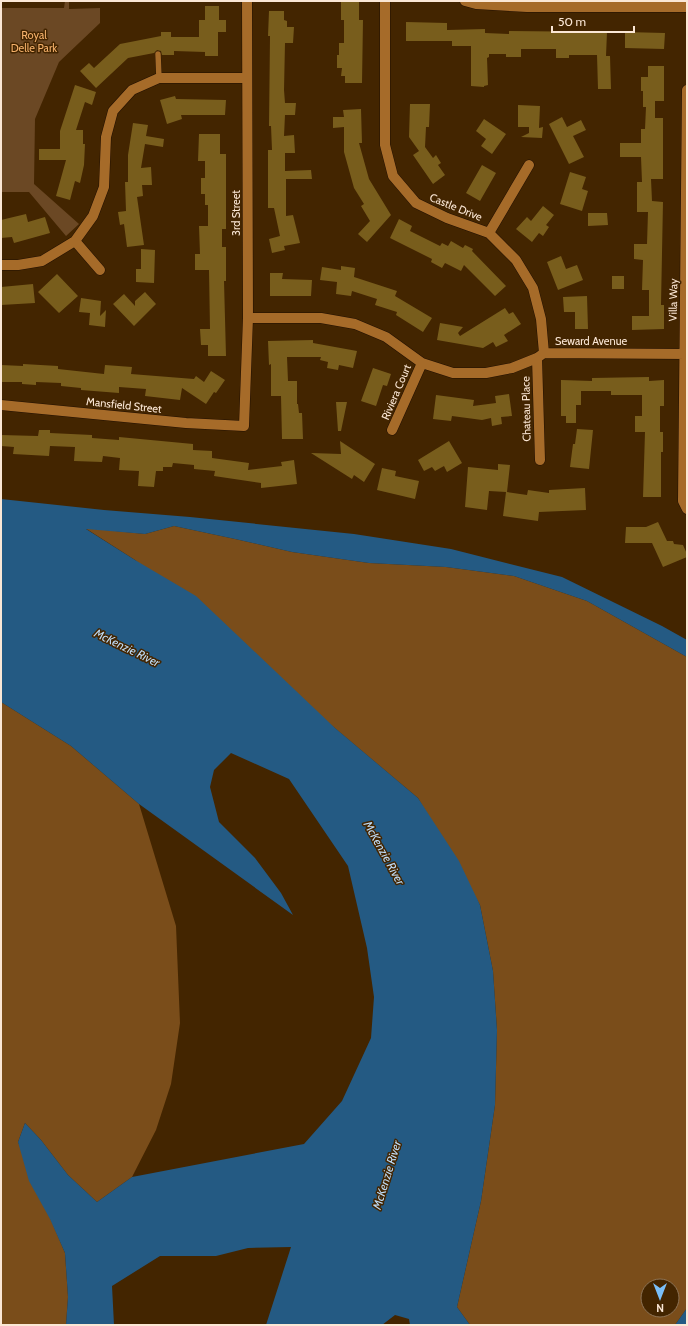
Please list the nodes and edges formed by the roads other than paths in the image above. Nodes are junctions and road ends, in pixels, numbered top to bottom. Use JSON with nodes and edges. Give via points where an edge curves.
{"nodes":[{"id":1,"x":247,"y":1,"type":"edge"},
{"id":2,"x":384,"y":1,"type":"edge"},
{"id":3,"x":465,"y":1,"type":"edge"},
{"id":4,"x":687,"y":7,"type":"edge"},
{"id":5,"x":158,"y":54,"type":"dead end"},
{"id":6,"x":160,"y":78,"type":"junction"},
{"id":7,"x":248,"y":78,"type":"junction"},
{"id":8,"x":687,"y":90,"type":"edge"},
{"id":9,"x":529,"y":165,"type":"dead end"},
{"id":10,"x":489,"y":233,"type":"junction"},
{"id":11,"x":75,"y":241,"type":"junction"},
{"id":12,"x":1,"y":265,"type":"edge"},
{"id":13,"x":100,"y":270,"type":"dead end"},
{"id":14,"x":248,"y":318,"type":"junction"},
{"id":15,"x":686,"y":354,"type":"edge"},
{"id":16,"x":540,"y":356,"type":"junction"},
{"id":17,"x":422,"y":363,"type":"junction"},
{"id":18,"x":1,"y":405,"type":"edge"},
{"id":19,"x":244,"y":426,"type":"joint"},
{"id":20,"x":392,"y":430,"type":"dead end"},
{"id":21,"x":540,"y":460,"type":"dead end"},
{"id":22,"x":687,"y":509,"type":"edge"}],
"edges":[{"from":1,"to":7,"type":"street","name":"3rd Street"},
{"from":2,"to":10,"type":"street","name":"Castle Drive","via":[[384,145],[393,176],[416,203],[447,218]]},
{"from":3,"to":4,"type":"street","via":[[527,7]]},
{"from":5,"to":6,"type":"lane"},
{"from":6,"to":7,"type":"street"},
{"from":6,"to":11,"type":"street","via":[[132,90],[113,111],[106,137],[104,187],[94,216]]},
{"from":7,"to":14,"type":"street","name":"3rd Street"},
{"from":8,"to":15,"type":"street","name":"Villa Way"},
{"from":9,"to":10,"type":"street"},
{"from":10,"to":16,"type":"street","name":"Castle Drive","via":[[516,260],[533,288],[541,319]]},
{"from":11,"to":12,"type":"street","via":[[42,261]]},
{"from":11,"to":13,"type":"street"},
{"from":14,"to":17,"type":"street","name":"Seward Avenue","via":[[321,318],[354,324],[386,337]]},
{"from":14,"to":19,"type":"street","name":"3rd Street"},
{"from":15,"to":16,"type":"street","name":"Seward Avenue"},
{"from":15,"to":22,"type":"street","name":"Villa Way","via":[[683,501]]},
{"from":16,"to":17,"type":"street","name":"Seward Avenue","via":[[512,368],[486,372],[453,373]]},
{"from":16,"to":21,"type":"street","name":"Chateau Place"},
{"from":17,"to":20,"type":"street","name":"Riviera Court"},
{"from":18,"to":19,"type":"street","name":"Mansfield Street","via":[[186,423]]}]}
